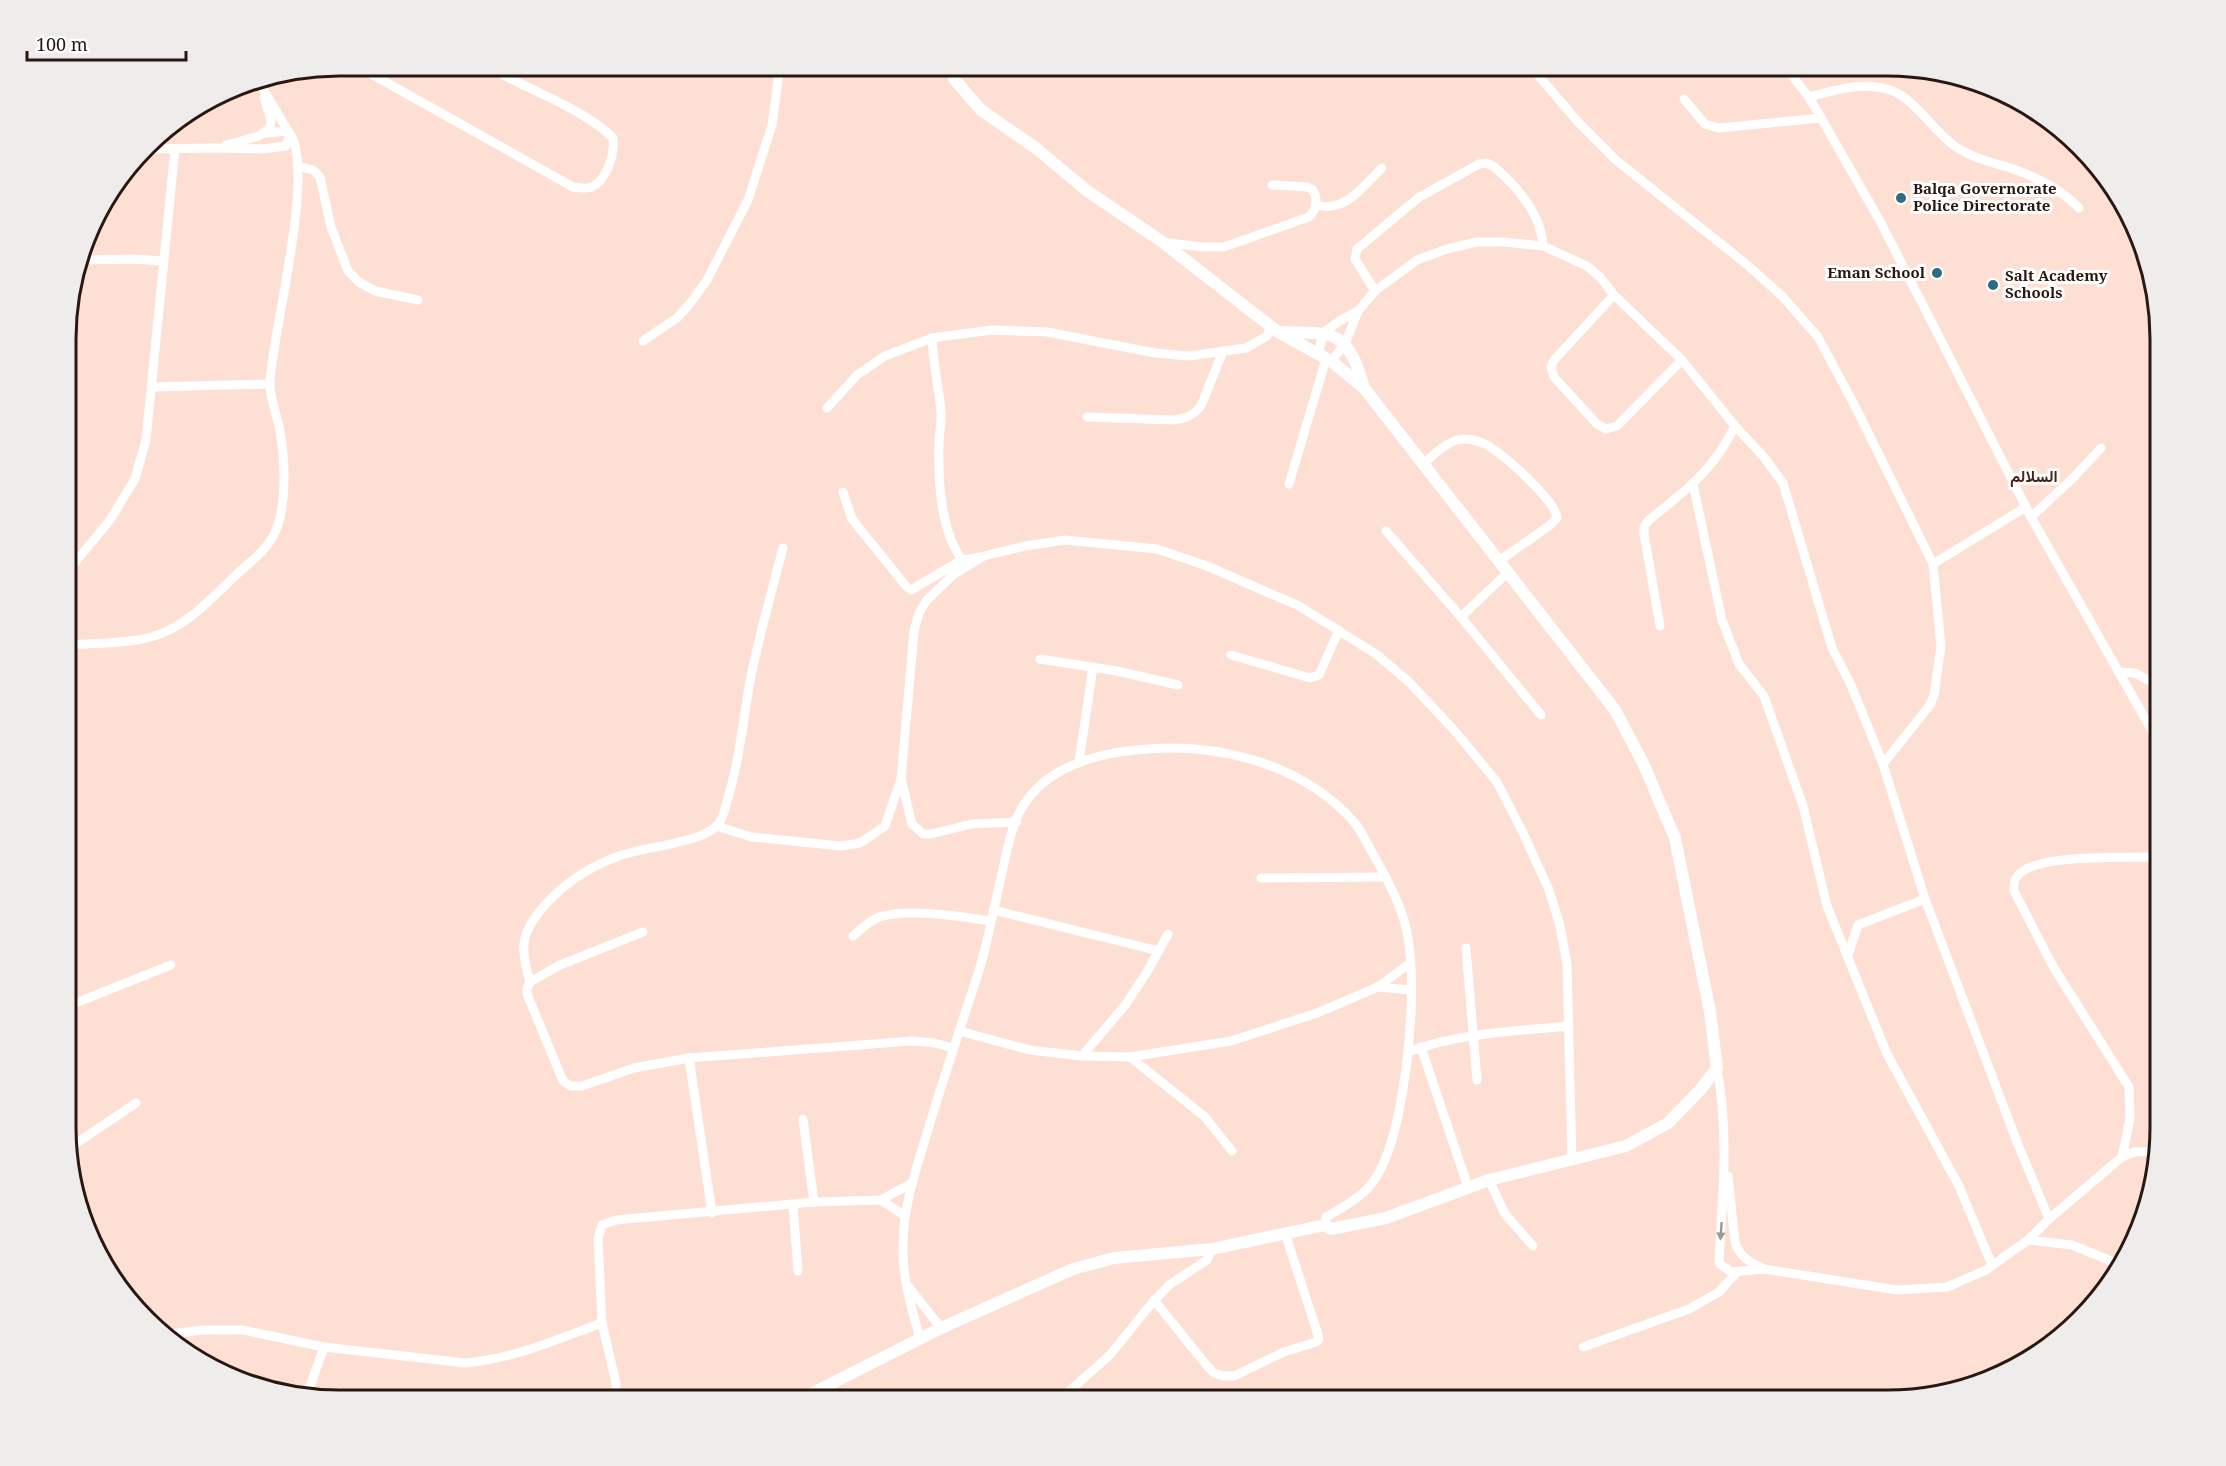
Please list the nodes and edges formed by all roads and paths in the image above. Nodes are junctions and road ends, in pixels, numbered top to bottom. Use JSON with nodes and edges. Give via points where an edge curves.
{"nodes":[{"id":1,"x":375,"y":76,"type":"edge"},
{"id":2,"x":506,"y":76,"type":"edge"},
{"id":3,"x":779,"y":76,"type":"edge"},
{"id":4,"x":954,"y":76,"type":"edge"},
{"id":5,"x":1539,"y":76,"type":"edge"},
{"id":6,"x":1792,"y":76,"type":"edge"},
{"id":7,"x":260,"y":88,"type":"edge"},
{"id":8,"x":262,"y":88,"type":"edge"},
{"id":9,"x":1809,"y":97,"type":"junction"},
{"id":10,"x":1684,"y":99,"type":"dead end"},
{"id":11,"x":1821,"y":118,"type":"junction"},
{"id":12,"x":288,"y":131,"type":"junction"},
{"id":13,"x":266,"y":133,"type":"junction"},
{"id":14,"x":215,"y":148,"type":"junction"},
{"id":15,"x":279,"y":148,"type":"junction"},
{"id":16,"x":176,"y":149,"type":"junction"},
{"id":17,"x":157,"y":150,"type":"edge"},
{"id":18,"x":297,"y":166,"type":"junction"},
{"id":19,"x":1382,"y":168,"type":"dead end"},
{"id":20,"x":1272,"y":185,"type":"dead end"},
{"id":21,"x":1316,"y":205,"type":"junction"},
{"id":22,"x":2079,"y":208,"type":"dead end"},
{"id":23,"x":1161,"y":241,"type":"junction"},
{"id":24,"x":1543,"y":246,"type":"junction"},
{"id":25,"x":88,"y":260,"type":"edge"},
{"id":26,"x":163,"y":261,"type":"junction"},
{"id":27,"x":1375,"y":291,"type":"junction"},
{"id":28,"x":1614,"y":294,"type":"junction"},
{"id":29,"x":418,"y":300,"type":"dead end"},
{"id":30,"x":1358,"y":311,"type":"junction"},
{"id":31,"x":1275,"y":329,"type":"junction"},
{"id":32,"x":1323,"y":333,"type":"junction"},
{"id":33,"x":932,"y":338,"type":"junction"},
{"id":34,"x":644,"y":341,"type":"dead end"},
{"id":35,"x":1346,"y":344,"type":"junction"},
{"id":36,"x":1223,"y":351,"type":"junction"},
{"id":37,"x":1325,"y":358,"type":"junction"},
{"id":38,"x":1682,"y":360,"type":"junction"},
{"id":39,"x":269,"y":384,"type":"junction"},
{"id":40,"x":151,"y":387,"type":"junction"},
{"id":41,"x":1364,"y":388,"type":"junction"},
{"id":42,"x":827,"y":408,"type":"dead end"},
{"id":43,"x":1086,"y":417,"type":"dead end"},
{"id":44,"x":1735,"y":426,"type":"junction"},
{"id":45,"x":2101,"y":448,"type":"dead end"},
{"id":46,"x":1424,"y":463,"type":"junction"},
{"id":47,"x":1289,"y":484,"type":"dead end"},
{"id":48,"x":1693,"y":484,"type":"junction"},
{"id":49,"x":843,"y":492,"type":"dead end"},
{"id":50,"x":2026,"y":507,"type":"junction"},
{"id":51,"x":2031,"y":517,"type":"junction"},
{"id":52,"x":1386,"y":531,"type":"dead end"},
{"id":53,"x":783,"y":548,"type":"dead end"},
{"id":54,"x":984,"y":556,"type":"junction"},
{"id":55,"x":962,"y":560,"type":"junction"},
{"id":56,"x":76,"y":561,"type":"edge"},
{"id":57,"x":1499,"y":561,"type":"junction"},
{"id":58,"x":1933,"y":564,"type":"junction"},
{"id":59,"x":1508,"y":572,"type":"junction"},
{"id":60,"x":1461,"y":617,"type":"junction"},
{"id":61,"x":1660,"y":626,"type":"dead end"},
{"id":62,"x":1339,"y":630,"type":"junction"},
{"id":63,"x":76,"y":644,"type":"edge"},
{"id":64,"x":1232,"y":655,"type":"dead end"},
{"id":65,"x":1040,"y":659,"type":"dead end"},
{"id":66,"x":1093,"y":667,"type":"junction"},
{"id":67,"x":2118,"y":672,"type":"junction"},
{"id":68,"x":2150,"y":682,"type":"edge"},
{"id":69,"x":1178,"y":685,"type":"dead end"},
{"id":70,"x":1541,"y":715,"type":"dead end"},
{"id":71,"x":2150,"y":727,"type":"edge"},
{"id":72,"x":1079,"y":762,"type":"junction"},
{"id":73,"x":1883,"y":764,"type":"junction"},
{"id":74,"x":901,"y":779,"type":"junction"},
{"id":75,"x":1017,"y":822,"type":"junction"},
{"id":76,"x":716,"y":826,"type":"junction"},
{"id":77,"x":2150,"y":857,"type":"edge"},
{"id":78,"x":1386,"y":877,"type":"junction"},
{"id":79,"x":1261,"y":878,"type":"dead end"},
{"id":80,"x":1925,"y":899,"type":"junction"},
{"id":81,"x":993,"y":910,"type":"junction"},
{"id":82,"x":990,"y":921,"type":"junction"},
{"id":83,"x":643,"y":932,"type":"dead end"},
{"id":84,"x":1168,"y":934,"type":"dead end"},
{"id":85,"x":853,"y":936,"type":"dead end"},
{"id":86,"x":1466,"y":948,"type":"dead end"},
{"id":87,"x":1159,"y":951,"type":"junction"},
{"id":88,"x":1848,"y":956,"type":"junction"},
{"id":89,"x":1410,"y":963,"type":"junction"},
{"id":90,"x":171,"y":965,"type":"dead end"},
{"id":91,"x":530,"y":982,"type":"junction"},
{"id":92,"x":1378,"y":987,"type":"junction"},
{"id":93,"x":1410,"y":990,"type":"junction"},
{"id":94,"x":76,"y":1003,"type":"edge"},
{"id":95,"x":1569,"y":1026,"type":"junction"},
{"id":96,"x":959,"y":1031,"type":"junction"},
{"id":97,"x":1475,"y":1036,"type":"junction"},
{"id":98,"x":1421,"y":1047,"type":"junction"},
{"id":99,"x":953,"y":1048,"type":"junction"},
{"id":100,"x":1408,"y":1052,"type":"junction"},
{"id":101,"x":1082,"y":1056,"type":"junction"},
{"id":102,"x":1130,"y":1056,"type":"junction"},
{"id":103,"x":689,"y":1058,"type":"junction"},
{"id":104,"x":1717,"y":1068,"type":"junction"},
{"id":105,"x":1478,"y":1080,"type":"dead end"},
{"id":106,"x":136,"y":1103,"type":"dead end"},
{"id":107,"x":803,"y":1119,"type":"dead end"},
{"id":108,"x":77,"y":1143,"type":"edge"},
{"id":109,"x":1232,"y":1151,"type":"dead end"},
{"id":110,"x":2148,"y":1151,"type":"edge"},
{"id":111,"x":1724,"y":1152,"type":"junction"},
{"id":112,"x":2122,"y":1157,"type":"junction"},
{"id":113,"x":1572,"y":1160,"type":"junction"},
{"id":114,"x":1489,"y":1180,"type":"junction"},
{"id":115,"x":912,"y":1183,"type":"junction"},
{"id":116,"x":1468,"y":1187,"type":"junction"},
{"id":117,"x":881,"y":1200,"type":"junction"},
{"id":118,"x":814,"y":1202,"type":"junction"},
{"id":119,"x":792,"y":1205,"type":"junction"},
{"id":120,"x":712,"y":1213,"type":"junction"},
{"id":121,"x":904,"y":1216,"type":"junction"},
{"id":122,"x":2049,"y":1219,"type":"junction"},
{"id":123,"x":1325,"y":1225,"type":"junction"},
{"id":124,"x":1285,"y":1233,"type":"junction"},
{"id":125,"x":2028,"y":1240,"type":"junction"},
{"id":126,"x":1533,"y":1246,"type":"dead end"},
{"id":127,"x":1212,"y":1249,"type":"junction"},
{"id":128,"x":2112,"y":1261,"type":"edge"},
{"id":129,"x":1992,"y":1265,"type":"junction"},
{"id":130,"x":1764,"y":1269,"type":"junction"},
{"id":131,"x":798,"y":1270,"type":"dead end"},
{"id":132,"x":1737,"y":1272,"type":"junction"},
{"id":133,"x":906,"y":1285,"type":"junction"},
{"id":134,"x":1154,"y":1300,"type":"junction"},
{"id":135,"x":602,"y":1323,"type":"junction"},
{"id":136,"x":941,"y":1328,"type":"junction"},
{"id":137,"x":177,"y":1333,"type":"edge"},
{"id":138,"x":920,"y":1340,"type":"junction"},
{"id":139,"x":324,"y":1347,"type":"junction"},
{"id":140,"x":1583,"y":1347,"type":"dead end"},
{"id":141,"x":310,"y":1388,"type":"edge"},
{"id":142,"x":616,"y":1390,"type":"edge"},
{"id":143,"x":819,"y":1390,"type":"edge"},
{"id":144,"x":1070,"y":1390,"type":"edge"}],
"edges":[{"from":1,"to":2,"type":"street","via":[[573,187],[591,188],[612,154],[613,138],[606,130]]},
{"from":3,"to":34,"type":"street","via":[[772,125],[748,200],[692,301],[677,318]]},
{"from":4,"to":23,"type":"street","via":[[981,110]]},
{"from":5,"to":58,"type":"street","via":[[1617,161],[1745,262],[1808,324],[1845,386]]},
{"from":6,"to":9,"type":"street"},
{"from":7,"to":13,"type":"street","via":[[271,120]]},
{"from":8,"to":12,"type":"street"},
{"from":9,"to":11,"type":"street"},
{"from":9,"to":22,"type":"street","via":[[1861,86],[1892,91],[1903,96],[1964,152],[2047,184]]},
{"from":10,"to":11,"type":"street","via":[[1705,124],[1714,128]]},
{"from":11,"to":50,"type":"street","via":[[1880,220]]},
{"from":12,"to":13,"type":"street"},
{"from":12,"to":15,"type":"street","via":[[288,143]]},
{"from":12,"to":18,"type":"street","via":[[296,148]]},
{"from":13,"to":14,"type":"street"},
{"from":14,"to":15,"type":"street"},
{"from":14,"to":16,"type":"street"},
{"from":15,"to":18,"type":"street","via":[[291,154]]},
{"from":16,"to":17,"type":"street"},
{"from":16,"to":26,"type":"street"},
{"from":18,"to":29,"type":"street","via":[[313,170],[320,177],[331,227],[348,271],[375,291]]},
{"from":18,"to":39,"type":"street","via":[[293,227]]},
{"from":19,"to":21,"type":"street","via":[[1348,201],[1328,208]]},
{"from":20,"to":21,"type":"street","via":[[1307,187],[1313,190]]},
{"from":21,"to":23,"type":"street","via":[[1309,217],[1224,247]]},
{"from":23,"to":31,"type":"street"},
{"from":24,"to":27,"type":"street","via":[[1477,242],[1447,249],[1417,260]]},
{"from":24,"to":27,"type":"street","via":[[1540,226],[1530,207],[1493,166],[1479,164],[1418,198],[1357,249],[1355,259]]},
{"from":24,"to":28,"type":"street","via":[[1587,266]]},
{"from":25,"to":26,"type":"street"},
{"from":26,"to":40,"type":"street"},
{"from":27,"to":30,"type":"street"},
{"from":28,"to":38,"type":"street"},
{"from":28,"to":38,"type":"street","via":[[1551,367],[1554,377],[1597,424],[1606,429],[1617,426]]},
{"from":30,"to":32,"type":"street"},
{"from":30,"to":35,"type":"street"},
{"from":31,"to":32,"type":"street"},
{"from":31,"to":36,"type":"street","via":[[1256,344]]},
{"from":31,"to":37,"type":"street"},
{"from":32,"to":35,"type":"street"},
{"from":32,"to":37,"type":"street"},
{"from":33,"to":36,"type":"street","via":[[992,330],[1047,333],[1155,353],[1189,356]]},
{"from":33,"to":42,"type":"street","via":[[885,356],[856,375]]},
{"from":33,"to":55,"type":"street","via":[[942,413],[939,461],[943,500],[948,532]]},
{"from":35,"to":37,"type":"street"},
{"from":35,"to":41,"type":"street"},
{"from":36,"to":43,"type":"street","via":[[1201,406],[1187,418]]},
{"from":37,"to":41,"type":"street"},
{"from":37,"to":47,"type":"street"},
{"from":38,"to":44,"type":"street"},
{"from":39,"to":40,"type":"street"},
{"from":39,"to":63,"type":"street","via":[[284,471],[278,525],[266,546],[204,606],[166,632],[134,640]]},
{"from":40,"to":56,"type":"street","via":[[146,440],[135,479],[110,520]]},
{"from":41,"to":46,"type":"street"},
{"from":44,"to":48,"type":"street","via":[[1718,458]]},
{"from":44,"to":73,"type":"street","via":[[1783,483],[1832,648]]},
{"from":45,"to":51,"type":"street"},
{"from":46,"to":57,"type":"street"},
{"from":46,"to":57,"type":"street","via":[[1452,442],[1462,438],[1477,441],[1490,446],[1534,484],[1556,511],[1557,518],[1549,526]]},
{"from":48,"to":61,"type":"street","via":[[1644,527]]},
{"from":48,"to":88,"type":"street","via":[[1722,620],[1739,664],[1764,696],[1802,800],[1827,906]]},
{"from":49,"to":55,"type":"street","via":[[852,519],[911,590]]},
{"from":50,"to":51,"type":"street"},
{"from":50,"to":58,"type":"street"},
{"from":51,"to":67,"type":"street"},
{"from":52,"to":60,"type":"street"},
{"from":53,"to":76,"type":"street","via":[[751,676],[736,774]]},
{"from":54,"to":55,"type":"street"},
{"from":54,"to":62,"type":"street","via":[[1065,540],[1157,549],[1248,583]]},
{"from":54,"to":74,"type":"street","via":[[953,575],[927,600],[919,614],[914,631]]},
{"from":57,"to":59,"type":"street"},
{"from":58,"to":73,"type":"street","via":[[1941,646],[1934,695],[1925,714]]},
{"from":59,"to":60,"type":"street"},
{"from":59,"to":104,"type":"street","via":[[1615,710],[1666,816],[1675,838],[1710,1012]]},
{"from":60,"to":70,"type":"street"},
{"from":62,"to":64,"type":"street","via":[[1316,678]]},
{"from":62,"to":95,"type":"street","via":[[1408,681],[1497,782],[1524,835],[1560,926],[1567,964]]},
{"from":65,"to":66,"type":"street"},
{"from":66,"to":69,"type":"street"},
{"from":66,"to":72,"type":"street"},
{"from":67,"to":68,"type":"street"},
{"from":67,"to":71,"type":"street"},
{"from":72,"to":75,"type":"street","via":[[1036,789],[1022,807]]},
{"from":72,"to":78,"type":"street","via":[[1122,751],[1168,746],[1236,755],[1271,766],[1330,799],[1356,825]]},
{"from":73,"to":80,"type":"street"},
{"from":74,"to":75,"type":"street","via":[[912,824],[923,834],[972,824]]},
{"from":74,"to":76,"type":"street","via":[[885,826],[860,843],[841,846],[752,837]]},
{"from":75,"to":81,"type":"street"},
{"from":76,"to":91,"type":"street","via":[[696,837],[622,855],[586,870],[560,888],[526,930],[522,943]]},
{"from":77,"to":112,"type":"street","via":[[2051,862],[2023,871],[2013,882],[2054,968],[2129,1087],[2130,1119]]},
{"from":78,"to":79,"type":"street"},
{"from":78,"to":89,"type":"street","via":[[1407,931]]},
{"from":80,"to":88,"type":"street","via":[[1858,925]]},
{"from":80,"to":122,"type":"street"},
{"from":81,"to":82,"type":"street"},
{"from":81,"to":87,"type":"street"},
{"from":82,"to":85,"type":"street","via":[[966,916],[892,914],[878,918]]},
{"from":82,"to":96,"type":"street","via":[[982,961]]},
{"from":83,"to":91,"type":"street"},
{"from":84,"to":87,"type":"street"},
{"from":86,"to":97,"type":"street"},
{"from":87,"to":101,"type":"street","via":[[1126,1004]]},
{"from":88,"to":129,"type":"street","via":[[1887,1054],[1959,1186]]},
{"from":89,"to":92,"type":"street"},
{"from":89,"to":93,"type":"street"},
{"from":90,"to":94,"type":"street"},
{"from":91,"to":103,"type":"street","via":[[527,994],[563,1082],[571,1086]]},
{"from":92,"to":93,"type":"street"},
{"from":92,"to":102,"type":"street","via":[[1317,1013],[1231,1041]]},
{"from":93,"to":100,"type":"street"},
{"from":95,"to":97,"type":"street"},
{"from":95,"to":113,"type":"street"},
{"from":96,"to":99,"type":"street"},
{"from":96,"to":101,"type":"street","via":[[1030,1050]]},
{"from":97,"to":98,"type":"street"},
{"from":97,"to":105,"type":"street"},
{"from":98,"to":100,"type":"street"},
{"from":98,"to":116,"type":"street"},
{"from":99,"to":103,"type":"street","via":[[912,1041]]},
{"from":99,"to":115,"type":"street"},
{"from":100,"to":123,"type":"street","via":[[1399,1112],[1375,1180],[1365,1192],[1326,1217]]},
{"from":101,"to":102,"type":"street"},
{"from":102,"to":109,"type":"street","via":[[1205,1117]]},
{"from":103,"to":120,"type":"street"},
{"from":104,"to":111,"type":"street"},
{"from":104,"to":113,"type":"street","via":[[1668,1123],[1654,1132],[1626,1146]]},
{"from":106,"to":108,"type":"street"},
{"from":107,"to":118,"type":"street"},
{"from":110,"to":112,"type":"street"},
{"from":111,"to":130,"type":"street","via":[[1737,1251]]},
{"from":111,"to":132,"type":"street","one_way":true,"via":[[1719,1260],[1725,1268]]},
{"from":112,"to":122,"type":"street"},
{"from":113,"to":114,"type":"street"},
{"from":114,"to":116,"type":"street"},
{"from":114,"to":126,"type":"street","via":[[1505,1214]]},
{"from":115,"to":117,"type":"street"},
{"from":115,"to":121,"type":"street"},
{"from":116,"to":123,"type":"street","via":[[1386,1218],[1331,1229]]},
{"from":117,"to":118,"type":"street"},
{"from":117,"to":121,"type":"street"},
{"from":118,"to":119,"type":"street"},
{"from":119,"to":120,"type":"street"},
{"from":119,"to":131,"type":"street"},
{"from":120,"to":135,"type":"street","via":[[602,1225],[598,1239]]},
{"from":121,"to":133,"type":"street"},
{"from":122,"to":125,"type":"street"},
{"from":123,"to":124,"type":"street"},
{"from":124,"to":127,"type":"street"},
{"from":124,"to":134,"type":"street","via":[[1318,1335],[1316,1342],[1284,1352],[1234,1376],[1223,1376],[1208,1367]]},
{"from":125,"to":128,"type":"street","via":[[2072,1245]]},
{"from":125,"to":129,"type":"street"},
{"from":127,"to":134,"type":"street","via":[[1207,1260]]},
{"from":127,"to":136,"type":"street","via":[[1114,1258],[1073,1269]]},
{"from":129,"to":130,"type":"street","via":[[1947,1287],[1908,1290]]},
{"from":130,"to":132,"type":"street"},
{"from":132,"to":140,"type":"street","via":[[1719,1292],[1689,1309]]},
{"from":133,"to":136,"type":"street"},
{"from":133,"to":138,"type":"street"},
{"from":134,"to":144,"type":"street","via":[[1110,1355]]},
{"from":135,"to":139,"type":"street","via":[[538,1346],[474,1362],[453,1363]]},
{"from":135,"to":142,"type":"street"},
{"from":136,"to":138,"type":"street"},
{"from":137,"to":139,"type":"street","via":[[243,1330]]},
{"from":138,"to":143,"type":"street"},
{"from":139,"to":141,"type":"street"}]}
